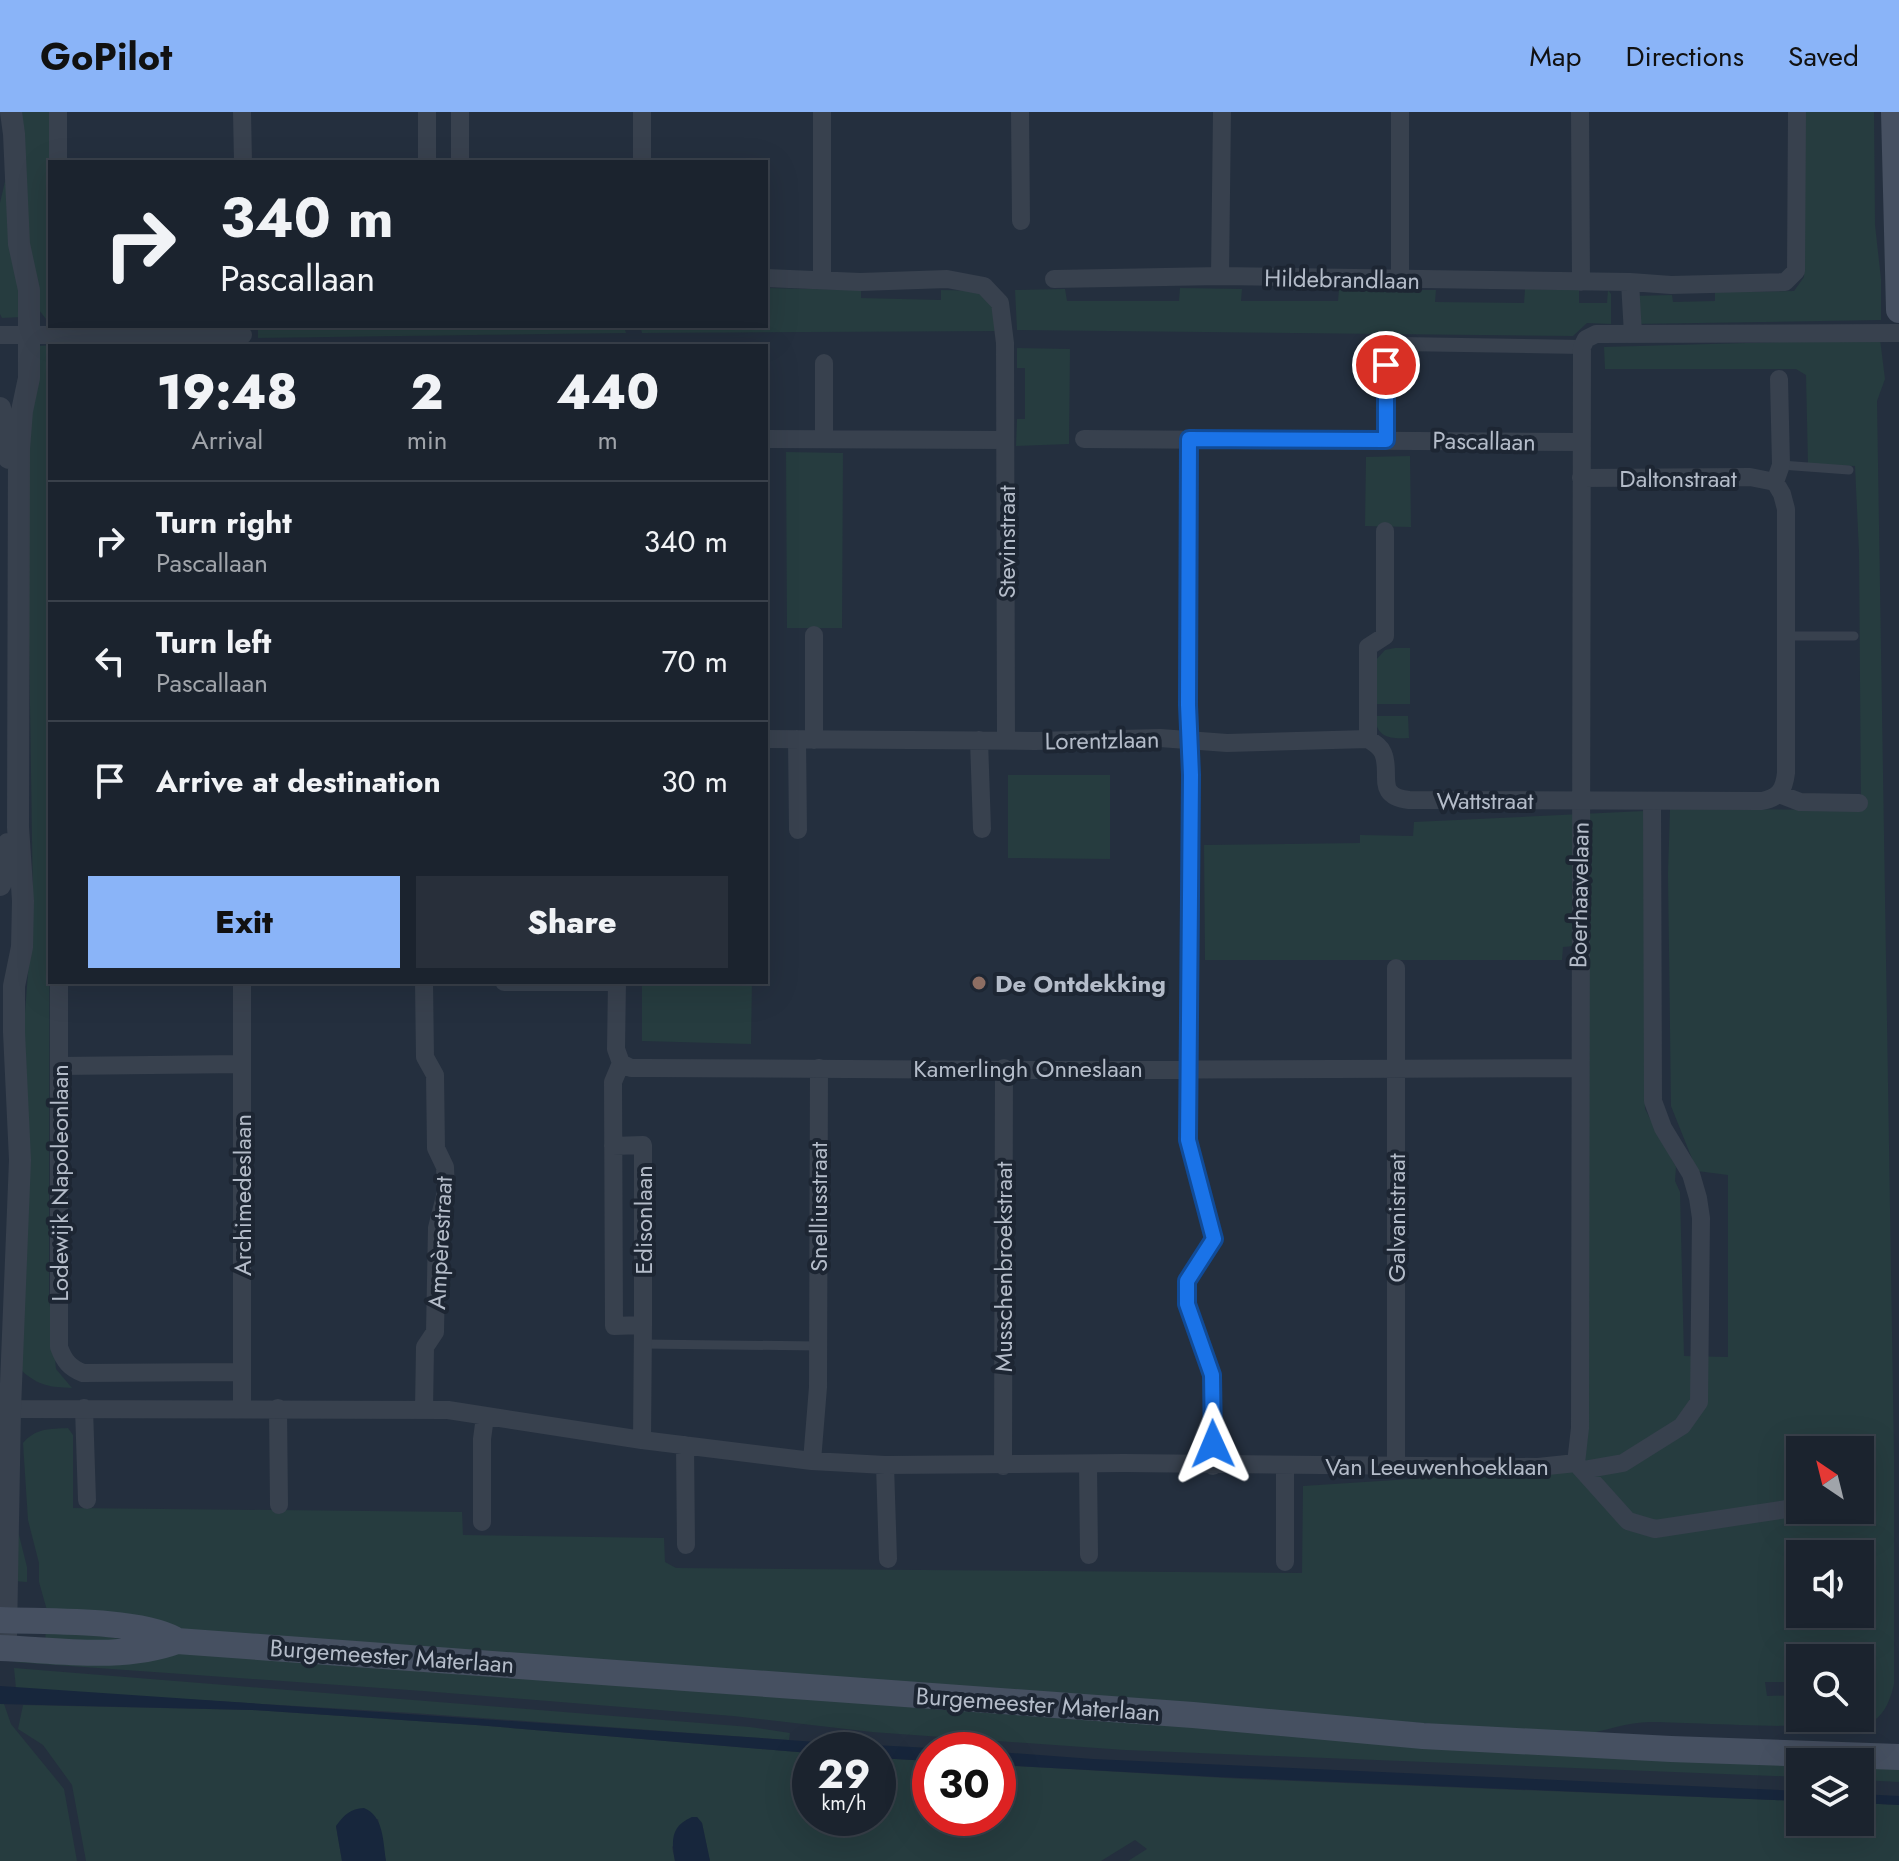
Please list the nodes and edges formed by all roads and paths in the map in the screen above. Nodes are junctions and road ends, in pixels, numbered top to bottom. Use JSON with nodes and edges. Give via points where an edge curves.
{"nodes":[{"id":1,"x":0,"y":112,"type":"edge"},
{"id":2,"x":11,"y":112,"type":"edge"},
{"id":3,"x":58,"y":112,"type":"edge"},
{"id":4,"x":242,"y":112,"type":"edge"},
{"id":5,"x":427,"y":112,"type":"edge"},
{"id":6,"x":460,"y":112,"type":"edge"},
{"id":7,"x":642,"y":112,"type":"edge"},
{"id":8,"x":822,"y":112,"type":"edge"},
{"id":9,"x":1020,"y":112,"type":"edge"},
{"id":10,"x":1222,"y":112,"type":"edge"},
{"id":11,"x":1400,"y":112,"type":"edge"},
{"id":12,"x":1580,"y":112,"type":"edge"},
{"id":13,"x":1797,"y":112,"type":"edge"},
{"id":14,"x":1894,"y":112,"type":"edge"},
{"id":15,"x":58,"y":160,"type":"edge"},
{"id":16,"x":243,"y":160,"type":"edge"},
{"id":17,"x":427,"y":160,"type":"edge"},
{"id":18,"x":460,"y":160,"type":"edge"},
{"id":19,"x":642,"y":160,"type":"edge"},
{"id":20,"x":0,"y":165,"type":"edge"},
{"id":21,"x":1021,"y":221,"type":"dead end"},
{"id":22,"x":1220,"y":276,"type":"junction"},
{"id":23,"x":768,"y":278,"type":"edge"},
{"id":24,"x":822,"y":279,"type":"junction"},
{"id":25,"x":1054,"y":279,"type":"dead end"},
{"id":26,"x":1400,"y":280,"type":"junction"},
{"id":27,"x":1581,"y":282,"type":"junction"},
{"id":28,"x":1630,"y":282,"type":"junction"},
{"id":29,"x":1899,"y":310,"type":"edge"},
{"id":30,"x":1899,"y":333,"type":"edge"},
{"id":31,"x":1633,"y":334,"type":"junction"},
{"id":32,"x":0,"y":335,"type":"edge"},
{"id":33,"x":30,"y":335,"type":"junction"},
{"id":34,"x":243,"y":337,"type":"edge"},
{"id":35,"x":1589,"y":340,"type":"junction"},
{"id":36,"x":1400,"y":344,"type":"dead end"},
{"id":37,"x":824,"y":363,"type":"dead end"},
{"id":38,"x":1386,"y":365,"type":"dead end"},
{"id":39,"x":1779,"y":379,"type":"dead end"},
{"id":40,"x":0,"y":408,"type":"edge"},
{"id":41,"x":768,"y":439,"type":"edge"},
{"id":42,"x":824,"y":439,"type":"junction"},
{"id":43,"x":1084,"y":439,"type":"dead end"},
{"id":44,"x":1189,"y":439,"type":"junction"},
{"id":45,"x":1005,"y":440,"type":"junction"},
{"id":46,"x":1386,"y":440,"type":"junction"},
{"id":47,"x":1581,"y":442,"type":"junction"},
{"id":48,"x":1849,"y":470,"type":"dead end"},
{"id":49,"x":1778,"y":473,"type":"junction"},
{"id":50,"x":1581,"y":478,"type":"junction"},
{"id":51,"x":1385,"y":531,"type":"dead end"},
{"id":52,"x":814,"y":635,"type":"dead end"},
{"id":53,"x":1787,"y":636,"type":"junction"},
{"id":54,"x":1854,"y":636,"type":"dead end"},
{"id":55,"x":768,"y":739,"type":"edge"},
{"id":56,"x":806,"y":739,"type":"junction"},
{"id":57,"x":1368,"y":739,"type":"junction"},
{"id":58,"x":979,"y":740,"type":"junction"},
{"id":59,"x":1006,"y":740,"type":"junction"},
{"id":60,"x":1190,"y":740,"type":"junction"},
{"id":61,"x":1776,"y":796,"type":"junction"},
{"id":62,"x":1580,"y":800,"type":"junction"},
{"id":63,"x":1652,"y":801,"type":"junction"},
{"id":64,"x":1859,"y":803,"type":"dead end"},
{"id":65,"x":982,"y":829,"type":"dead end"},
{"id":66,"x":798,"y":830,"type":"dead end"},
{"id":67,"x":0,"y":885,"type":"edge"},
{"id":68,"x":1396,"y":968,"type":"dead end"},
{"id":69,"x":59,"y":984,"type":"edge"},
{"id":70,"x":242,"y":984,"type":"edge"},
{"id":71,"x":424,"y":984,"type":"edge"},
{"id":72,"x":617,"y":984,"type":"edge"},
{"id":73,"x":7,"y":986,"type":"edge"},
{"id":74,"x":621,"y":1063,"type":"junction"},
{"id":75,"x":242,"y":1064,"type":"junction"},
{"id":76,"x":60,"y":1066,"type":"junction"},
{"id":77,"x":1395,"y":1067,"type":"junction"},
{"id":78,"x":819,"y":1068,"type":"junction"},
{"id":79,"x":1004,"y":1068,"type":"junction"},
{"id":80,"x":1187,"y":1068,"type":"junction"},
{"id":81,"x":1580,"y":1068,"type":"junction"},
{"id":82,"x":0,"y":1087,"type":"edge"},
{"id":83,"x":613,"y":1146,"type":"junction"},
{"id":84,"x":0,"y":1263,"type":"edge"},
{"id":85,"x":643,"y":1335,"type":"junction"},
{"id":86,"x":818,"y":1346,"type":"junction"},
{"id":87,"x":242,"y":1372,"type":"junction"},
{"id":88,"x":5,"y":1408,"type":"edge"},
{"id":89,"x":84,"y":1408,"type":"junction"},
{"id":90,"x":242,"y":1408,"type":"junction"},
{"id":91,"x":278,"y":1408,"type":"junction"},
{"id":92,"x":424,"y":1410,"type":"junction"},
{"id":93,"x":485,"y":1417,"type":"junction"},
{"id":94,"x":642,"y":1440,"type":"junction"},
{"id":95,"x":685,"y":1445,"type":"junction"},
{"id":96,"x":812,"y":1461,"type":"junction"},
{"id":97,"x":1088,"y":1464,"type":"junction"},
{"id":98,"x":885,"y":1465,"type":"junction"},
{"id":99,"x":1003,"y":1466,"type":"junction"},
{"id":100,"x":1213,"y":1466,"type":"junction"},
{"id":101,"x":1285,"y":1466,"type":"junction"},
{"id":102,"x":1580,"y":1467,"type":"junction"},
{"id":103,"x":1396,"y":1468,"type":"junction"},
{"id":104,"x":87,"y":1500,"type":"dead end"},
{"id":105,"x":279,"y":1505,"type":"dead end"},
{"id":106,"x":1786,"y":1509,"type":"edge"},
{"id":107,"x":482,"y":1522,"type":"dead end"},
{"id":108,"x":686,"y":1545,"type":"dead end"},
{"id":109,"x":1089,"y":1555,"type":"dead end"},
{"id":110,"x":888,"y":1559,"type":"dead end"},
{"id":111,"x":1285,"y":1562,"type":"dead end"},
{"id":112,"x":3,"y":1620,"type":"edge"},
{"id":113,"x":177,"y":1641,"type":"junction"},
{"id":114,"x":3,"y":1648,"type":"edge"},
{"id":115,"x":1899,"y":1757,"type":"edge"}],
"edges":[{"from":1,"to":20,"type":"street"},
{"from":2,"to":33,"type":"street"},
{"from":3,"to":15,"type":"street"},
{"from":4,"to":16,"type":"street"},
{"from":5,"to":17,"type":"street"},
{"from":6,"to":18,"type":"street"},
{"from":7,"to":19,"type":"street"},
{"from":8,"to":24,"type":"street"},
{"from":9,"to":21,"type":"street"},
{"from":10,"to":22,"type":"street"},
{"from":11,"to":26,"type":"street"},
{"from":12,"to":27,"type":"street"},
{"from":13,"to":28,"type":"street","name":"Hildebrandlaan","via":[[1796,271],[1785,282]]},
{"from":14,"to":29,"type":"main road"},
{"from":22,"to":25,"type":"street","name":"Hildebrandlaan"},
{"from":22,"to":26,"type":"street","name":"Hildebrandlaan"},
{"from":23,"to":24,"type":"street"},
{"from":24,"to":45,"type":"street","name":"Stevinstraat","via":[[947,279],[984,286],[1000,303]]},
{"from":26,"to":27,"type":"street","name":"Hildebrandlaan"},
{"from":27,"to":28,"type":"street","name":"Hildebrandlaan"},
{"from":28,"to":31,"type":"street"},
{"from":30,"to":31,"type":"street"},
{"from":31,"to":35,"type":"street"},
{"from":32,"to":33,"type":"street"},
{"from":33,"to":34,"type":"street"},
{"from":33,"to":73,"type":"street","via":[[19,449],[22,947]]},
{"from":35,"to":36,"type":"street"},
{"from":35,"to":47,"type":"street","name":"Boerhaavelaan"},
{"from":37,"to":42,"type":"street"},
{"from":38,"to":46,"type":"lane"},
{"from":39,"to":49,"type":"street"},
{"from":40,"to":67,"type":"street","via":[[10,449],[5,545],[8,864]]},
{"from":41,"to":42,"type":"street"},
{"from":42,"to":45,"type":"street"},
{"from":43,"to":44,"type":"street","name":"Pascallaan"},
{"from":44,"to":46,"type":"street","name":"Pascallaan"},
{"from":44,"to":60,"type":"street"},
{"from":45,"to":59,"type":"street","name":"Stevinstraat"},
{"from":46,"to":47,"type":"street","name":"Pascallaan"},
{"from":47,"to":50,"type":"street","name":"Boerhaavelaan"},
{"from":48,"to":49,"type":"lane","name":"Daltonstraat"},
{"from":49,"to":50,"type":"street","name":"Daltonstraat"},
{"from":49,"to":53,"type":"street","via":[[1786,509]]},
{"from":50,"to":62,"type":"street","name":"Boerhaavelaan"},
{"from":51,"to":57,"type":"street","via":[[1385,636],[1368,647]]},
{"from":52,"to":56,"type":"street"},
{"from":53,"to":54,"type":"lane"},
{"from":53,"to":61,"type":"street","via":[[1786,773]]},
{"from":55,"to":56,"type":"street","name":"Lorentzlaan"},
{"from":56,"to":58,"type":"street","name":"Lorentzlaan"},
{"from":56,"to":66,"type":"street"},
{"from":57,"to":60,"type":"street","name":"Lorentzlaan"},
{"from":57,"to":62,"type":"street","name":"Wattstraat","via":[[1382,750],[1386,783],[1398,799]]},
{"from":58,"to":59,"type":"street","name":"Lorentzlaan"},
{"from":58,"to":65,"type":"street"},
{"from":59,"to":60,"type":"street","name":"Lorentzlaan"},
{"from":60,"to":80,"type":"street"},
{"from":61,"to":63,"type":"street","name":"Wattstraat","via":[[1762,801]]},
{"from":61,"to":64,"type":"street"},
{"from":62,"to":63,"type":"street","name":"Wattstraat"},
{"from":62,"to":81,"type":"street","name":"Boerhaavelaan"},
{"from":63,"to":102,"type":"street","via":[[1651,1078],[1653,1101],[1691,1174],[1701,1218],[1699,1402],[1682,1426],[1623,1463]]},
{"from":68,"to":77,"type":"street","name":"Galvanistraat"},
{"from":69,"to":76,"type":"street","name":"Lodewijk Napoleonlaan"},
{"from":70,"to":75,"type":"street","name":"Archimedeslaan"},
{"from":71,"to":92,"type":"street","name":"Ampèrestraat","via":[[425,1057],[435,1075],[436,1148],[445,1167],[446,1192],[437,1228],[435,1332],[425,1347]]},
{"from":72,"to":74,"type":"street","name":"Edisonlaan","via":[[616,1049]]},
{"from":73,"to":88,"type":"street","via":[[20,1160]]},
{"from":74,"to":78,"type":"street","name":"Kamerlingh Onneslaan","via":[[631,1068]]},
{"from":74,"to":83,"type":"street","name":"Edisonlaan","via":[[613,1082]]},
{"from":75,"to":76,"type":"street"},
{"from":75,"to":87,"type":"street","name":"Archimedeslaan"},
{"from":76,"to":87,"type":"street","name":"Lodewijk Napoleonlaan","via":[[59,1347],[67,1364],[83,1373]]},
{"from":77,"to":80,"type":"street","name":"Kamerlingh Onneslaan"},
{"from":77,"to":81,"type":"street","name":"Kamerlingh Onneslaan"},
{"from":77,"to":103,"type":"street","name":"Galvanistraat"},
{"from":78,"to":79,"type":"street","name":"Kamerlingh Onneslaan"},
{"from":78,"to":86,"type":"street","name":"Snelliusstraat"},
{"from":79,"to":80,"type":"street","name":"Kamerlingh Onneslaan"},
{"from":79,"to":99,"type":"street","name":"Musschenbroekstraat"},
{"from":80,"to":100,"type":"street","via":[[1188,1140],[1214,1239],[1187,1281],[1187,1304],[1212,1375]]},
{"from":81,"to":102,"type":"street","name":"Boerhaavelaan"},
{"from":82,"to":84,"type":"street","via":[[8,1113],[9,1149]]},
{"from":83,"to":85,"type":"street","name":"Edisonlaan","via":[[614,1326]]},
{"from":83,"to":85,"type":"street","name":"Edisonlaan","via":[[643,1145]]},
{"from":85,"to":86,"type":"lane","name":"Edisonlaan"},
{"from":85,"to":94,"type":"street","name":"Edisonlaan"},
{"from":86,"to":96,"type":"street","name":"Snelliusstraat"},
{"from":87,"to":90,"type":"street","name":"Archimedeslaan"},
{"from":88,"to":89,"type":"street","name":"Van Leeuwenhoeklaan"},
{"from":88,"to":112,"type":"street"},
{"from":89,"to":90,"type":"street","name":"Van Leeuwenhoeklaan"},
{"from":89,"to":104,"type":"street"},
{"from":90,"to":91,"type":"street","name":"Van Leeuwenhoeklaan"},
{"from":91,"to":92,"type":"street","name":"Van Leeuwenhoeklaan"},
{"from":91,"to":105,"type":"street"},
{"from":92,"to":93,"type":"street","name":"Van Leeuwenhoeklaan"},
{"from":93,"to":94,"type":"street","name":"Van Leeuwenhoeklaan"},
{"from":93,"to":107,"type":"street"},
{"from":94,"to":95,"type":"street","name":"Van Leeuwenhoeklaan"},
{"from":95,"to":96,"type":"street","name":"Van Leeuwenhoeklaan"},
{"from":95,"to":108,"type":"street"},
{"from":96,"to":98,"type":"street","name":"Van Leeuwenhoeklaan"},
{"from":97,"to":99,"type":"street","name":"Van Leeuwenhoeklaan"},
{"from":97,"to":100,"type":"street","name":"Van Leeuwenhoeklaan"},
{"from":97,"to":109,"type":"street"},
{"from":98,"to":99,"type":"street","name":"Van Leeuwenhoeklaan"},
{"from":98,"to":110,"type":"street"},
{"from":100,"to":101,"type":"street","name":"Van Leeuwenhoeklaan"},
{"from":101,"to":103,"type":"street","name":"Van Leeuwenhoeklaan"},
{"from":101,"to":111,"type":"street"},
{"from":102,"to":103,"type":"street","name":"Van Leeuwenhoeklaan"},
{"from":102,"to":106,"type":"street","name":"Van Leeuwenhoeklaan","via":[[1628,1521],[1655,1529]]},
{"from":112,"to":113,"type":"main road","name":"Burgemeester Materlaan","via":[[111,1625]]},
{"from":112,"to":114,"type":"street"},
{"from":113,"to":114,"type":"main road","name":"Burgemeester Materlaan","via":[[110,1652]]},
{"from":113,"to":115,"type":"main road","name":"Burgemeester Materlaan","via":[[1423,1736]]}]}
